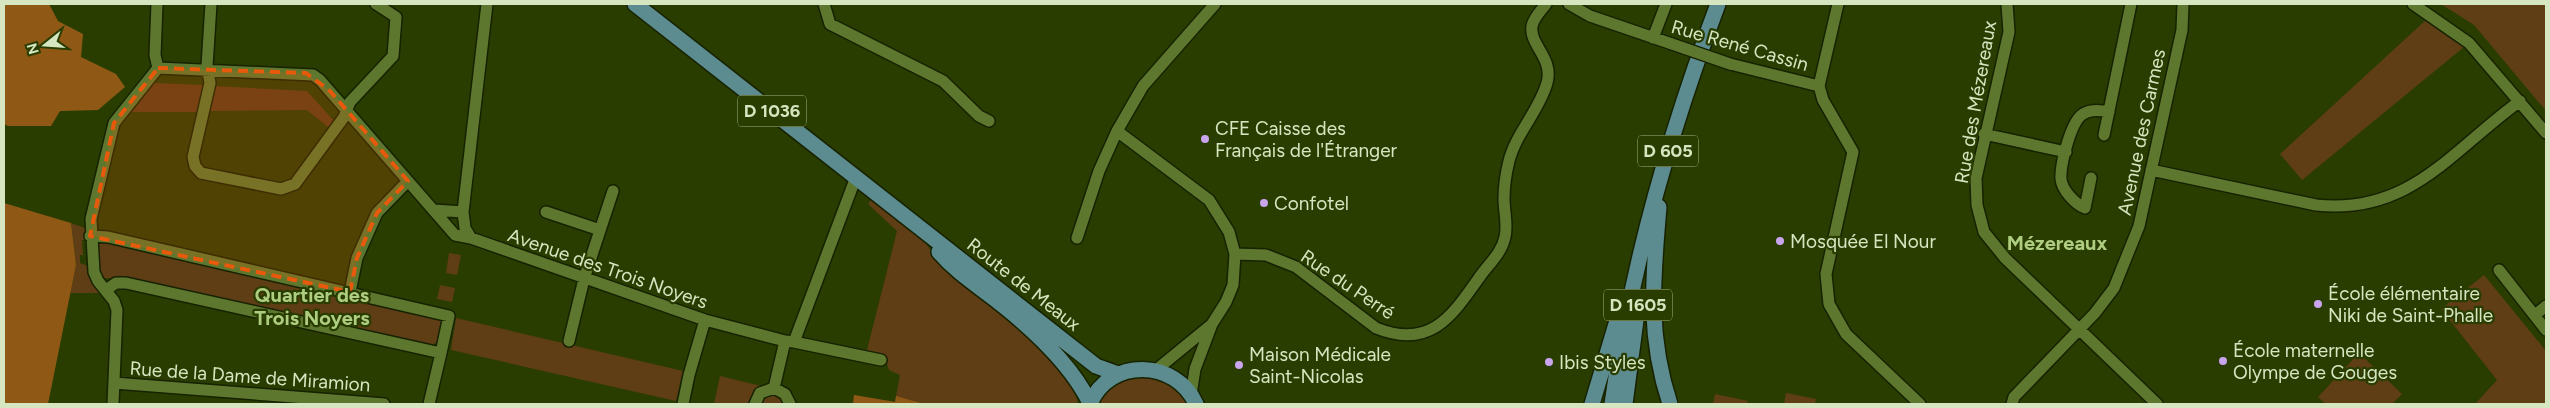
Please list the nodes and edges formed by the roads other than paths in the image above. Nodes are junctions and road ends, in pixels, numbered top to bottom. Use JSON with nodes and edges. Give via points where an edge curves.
{"nodes":[{"id":1,"x":157,"y":4,"type":"edge"},
{"id":2,"x":210,"y":4,"type":"edge"},
{"id":3,"x":376,"y":4,"type":"edge"},
{"id":4,"x":487,"y":4,"type":"edge"},
{"id":5,"x":635,"y":4,"type":"edge"},
{"id":6,"x":824,"y":4,"type":"edge"},
{"id":7,"x":1215,"y":4,"type":"edge"},
{"id":8,"x":1546,"y":4,"type":"edge"},
{"id":9,"x":1569,"y":4,"type":"edge"},
{"id":10,"x":1666,"y":4,"type":"edge"},
{"id":11,"x":1718,"y":4,"type":"edge"},
{"id":12,"x":1726,"y":4,"type":"edge"},
{"id":13,"x":1838,"y":4,"type":"edge"},
{"id":14,"x":2007,"y":4,"type":"edge"},
{"id":15,"x":2131,"y":4,"type":"edge"},
{"id":16,"x":2184,"y":4,"type":"edge"},
{"id":17,"x":2413,"y":4,"type":"edge"},
{"id":18,"x":1653,"y":38,"type":"junction"},
{"id":19,"x":158,"y":68,"type":"junction"},
{"id":20,"x":209,"y":70,"type":"junction"},
{"id":21,"x":1819,"y":86,"type":"junction"},
{"id":22,"x":2520,"y":101,"type":"junction"},
{"id":23,"x":347,"y":112,"type":"junction"},
{"id":24,"x":2109,"y":112,"type":"junction"},
{"id":25,"x":989,"y":121,"type":"dead end"},
{"id":26,"x":1117,"y":131,"type":"junction"},
{"id":27,"x":2546,"y":133,"type":"edge"},
{"id":28,"x":1984,"y":134,"type":"junction"},
{"id":29,"x":2104,"y":135,"type":"dead end"},
{"id":30,"x":2066,"y":152,"type":"junction"},
{"id":31,"x":2151,"y":170,"type":"junction"},
{"id":32,"x":856,"y":177,"type":"junction"},
{"id":33,"x":2091,"y":178,"type":"dead end"},
{"id":34,"x":408,"y":181,"type":"junction"},
{"id":35,"x":612,"y":191,"type":"dead end"},
{"id":36,"x":1659,"y":207,"type":"junction"},
{"id":37,"x":434,"y":210,"type":"junction"},
{"id":38,"x":463,"y":212,"type":"junction"},
{"id":39,"x":546,"y":212,"type":"dead end"},
{"id":40,"x":909,"y":219,"type":"junction"},
{"id":41,"x":600,"y":230,"type":"junction"},
{"id":42,"x":90,"y":236,"type":"junction"},
{"id":43,"x":471,"y":238,"type":"junction"},
{"id":44,"x":1077,"y":238,"type":"dead end"},
{"id":45,"x":1235,"y":254,"type":"junction"},
{"id":46,"x":1637,"y":260,"type":"junction"},
{"id":47,"x":2499,"y":270,"type":"dead end"},
{"id":48,"x":584,"y":279,"type":"junction"},
{"id":49,"x":106,"y":290,"type":"junction"},
{"id":50,"x":350,"y":292,"type":"junction"},
{"id":51,"x":2546,"y":306,"type":"edge"},
{"id":52,"x":2535,"y":315,"type":"junction"},
{"id":53,"x":705,"y":320,"type":"junction"},
{"id":54,"x":1212,"y":324,"type":"junction"},
{"id":55,"x":2079,"y":328,"type":"junction"},
{"id":56,"x":2546,"y":330,"type":"edge"},
{"id":57,"x":569,"y":341,"type":"dead end"},
{"id":58,"x":789,"y":342,"type":"junction"},
{"id":59,"x":441,"y":353,"type":"junction"},
{"id":60,"x":881,"y":360,"type":"dead end"},
{"id":61,"x":1156,"y":370,"type":"junction"},
{"id":62,"x":1118,"y":374,"type":"junction"},
{"id":63,"x":114,"y":383,"type":"junction"},
{"id":64,"x":774,"y":388,"type":"junction"},
{"id":65,"x":1193,"y":400,"type":"edge"},
{"id":66,"x":113,"y":404,"type":"edge"},
{"id":67,"x":384,"y":404,"type":"edge"},
{"id":68,"x":429,"y":404,"type":"edge"},
{"id":69,"x":683,"y":404,"type":"edge"},
{"id":70,"x":755,"y":404,"type":"edge"},
{"id":71,"x":790,"y":404,"type":"edge"},
{"id":72,"x":1090,"y":404,"type":"edge"},
{"id":73,"x":1592,"y":404,"type":"edge"},
{"id":74,"x":1612,"y":404,"type":"edge"},
{"id":75,"x":1625,"y":404,"type":"edge"},
{"id":76,"x":1670,"y":404,"type":"edge"},
{"id":77,"x":1920,"y":404,"type":"edge"},
{"id":78,"x":2012,"y":404,"type":"edge"},
{"id":79,"x":2157,"y":404,"type":"edge"}],
"edges":[{"from":1,"to":19,"type":"street","via":[[155,55]]},
{"from":2,"to":20,"type":"street"},
{"from":3,"to":23,"type":"street","via":[[396,17],[393,56],[350,102]]},
{"from":4,"to":38,"type":"street"},
{"from":5,"to":32,"type":"main road","name":"Route de Meaux","number":"D 1036"},
{"from":6,"to":25,"type":"street","via":[[830,24],[944,81],[978,116]]},
{"from":7,"to":26,"type":"street","via":[[1143,86]]},
{"from":8,"to":45,"type":"street","name":"Rue du Perré","via":[[1532,27],[1533,36],[1547,63],[1547,83],[1509,161],[1504,197],[1506,235],[1501,250],[1450,316],[1433,329],[1414,336],[1392,334],[1376,328],[1296,267],[1266,255]]},
{"from":9,"to":18,"type":"street","name":"Rue René Cassin","via":[[1590,16]]},
{"from":10,"to":18,"type":"street"},
{"from":11,"to":46,"type":"main road","number":"D 605","via":[[1687,87]]},
{"from":12,"to":36,"type":"main road","number":"D 605","via":[[1692,97]]},
{"from":13,"to":21,"type":"street"},
{"from":14,"to":28,"type":"street","name":"Rue des Mézereaux","via":[[2008,32]]},
{"from":15,"to":24,"type":"street"},
{"from":16,"to":31,"type":"street","name":"Avenue des Carmes","via":[[2182,30]]},
{"from":17,"to":22,"type":"street","via":[[2469,43]]},
{"from":18,"to":21,"type":"street","name":"Rue René Cassin","bridge":true,"via":[[1730,64]]},
{"from":19,"to":20,"type":"street","name":"Avenue des Trois Noyers"},
{"from":19,"to":42,"type":"street","name":"Rue de la Dame de Miramion","via":[[114,122],[91,219]]},
{"from":20,"to":23,"type":"street","name":"Avenue des Trois Noyers","via":[[312,75]]},
{"from":20,"to":23,"type":"street","via":[[210,83],[193,157],[195,166],[202,173],[281,189],[288,187],[295,184]]},
{"from":21,"to":77,"type":"street","via":[[1823,100],[1854,152],[1826,274],[1830,304],[1846,334]]},
{"from":22,"to":27,"type":"street"},
{"from":22,"to":31,"type":"street","via":[[2418,184],[2370,203],[2316,205]]},
{"from":23,"to":34,"type":"street","name":"Avenue des Trois Noyers"},
{"from":24,"to":29,"type":"street"},
{"from":24,"to":30,"type":"street","via":[[2097,109],[2082,114],[2072,126]]},
{"from":26,"to":44,"type":"street"},
{"from":26,"to":45,"type":"street","via":[[1209,200],[1229,232]]},
{"from":28,"to":30,"type":"street"},
{"from":28,"to":55,"type":"street","name":"Rue des Mézereaux","via":[[1976,178],[1976,206],[1984,232],[2005,258]]},
{"from":30,"to":33,"type":"street","via":[[2061,179],[2066,192],[2085,208]]},
{"from":31,"to":55,"type":"street","name":"Avenue des Carmes","via":[[2135,238],[2116,284],[2095,313]]},
{"from":32,"to":40,"type":"main road","name":"Route de Meaux","number":"D 1036"},
{"from":32,"to":58,"type":"street"},
{"from":34,"to":37,"type":"street","name":"Avenue des Trois Noyers"},
{"from":34,"to":50,"type":"street","via":[[377,213],[357,258]]},
{"from":35,"to":41,"type":"street"},
{"from":36,"to":75,"type":"main road","number":"D 1605","via":[[1638,308]]},
{"from":36,"to":76,"type":"main road","via":[[1652,302],[1654,334]]},
{"from":37,"to":38,"type":"street"},
{"from":37,"to":43,"type":"street","name":"Avenue des Trois Noyers","via":[[455,235]]},
{"from":38,"to":43,"type":"street","via":[[465,228]]},
{"from":39,"to":41,"type":"street"},
{"from":40,"to":62,"type":"main road","name":"Route de Meaux","number":"D 1036","via":[[1096,366]]},
{"from":40,"to":72,"type":"main road","name":"Route de Meaux","number":"D 1036","via":[[967,281],[1006,308],[1055,354],[1082,387]]},
{"from":41,"to":48,"type":"street"},
{"from":42,"to":49,"type":"street","name":"Rue de la Dame de Miramion","via":[[94,272]]},
{"from":42,"to":50,"type":"street","via":[[108,237]]},
{"from":43,"to":48,"type":"street","name":"Avenue des Trois Noyers"},
{"from":45,"to":54,"type":"street","via":[[1233,285]]},
{"from":46,"to":73,"type":"main road"},
{"from":46,"to":74,"type":"main road","number":"D 1605"},
{"from":47,"to":52,"type":"street"},
{"from":48,"to":53,"type":"street","name":"Avenue des Trois Noyers"},
{"from":48,"to":57,"type":"street"},
{"from":49,"to":59,"type":"street","via":[[116,283],[126,283]]},
{"from":49,"to":63,"type":"street","name":"Rue de la Dame de Miramion","via":[[116,310]]},
{"from":50,"to":59,"type":"street","via":[[449,316]]},
{"from":51,"to":52,"type":"street"},
{"from":52,"to":56,"type":"street"},
{"from":53,"to":58,"type":"street","name":"Avenue des Trois Noyers"},
{"from":53,"to":69,"type":"street"},
{"from":54,"to":61,"type":"street"},
{"from":54,"to":65,"type":"street","via":[[1195,370]]},
{"from":55,"to":78,"type":"street","name":"Avenue des Carmes","via":[[2014,397]]},
{"from":55,"to":79,"type":"street","name":"Rue des Mézereaux"},
{"from":58,"to":60,"type":"street","name":"Avenue des Trois Noyers"},
{"from":58,"to":64,"type":"street"},
{"from":59,"to":68,"type":"street"},
{"from":61,"to":62,"type":"main road","via":[[1140,369]]},
{"from":61,"to":65,"type":"main road","via":[[1174,378]]},
{"from":62,"to":72,"type":"main road","via":[[1104,384]]},
{"from":63,"to":66,"type":"street","name":"Rue de la Dame de Miramion"},
{"from":63,"to":67,"type":"street","name":"Rue de la Dame de Miramion"},
{"from":64,"to":70,"type":"street","via":[[760,393]]},
{"from":64,"to":71,"type":"street","via":[[785,394]]}]}
